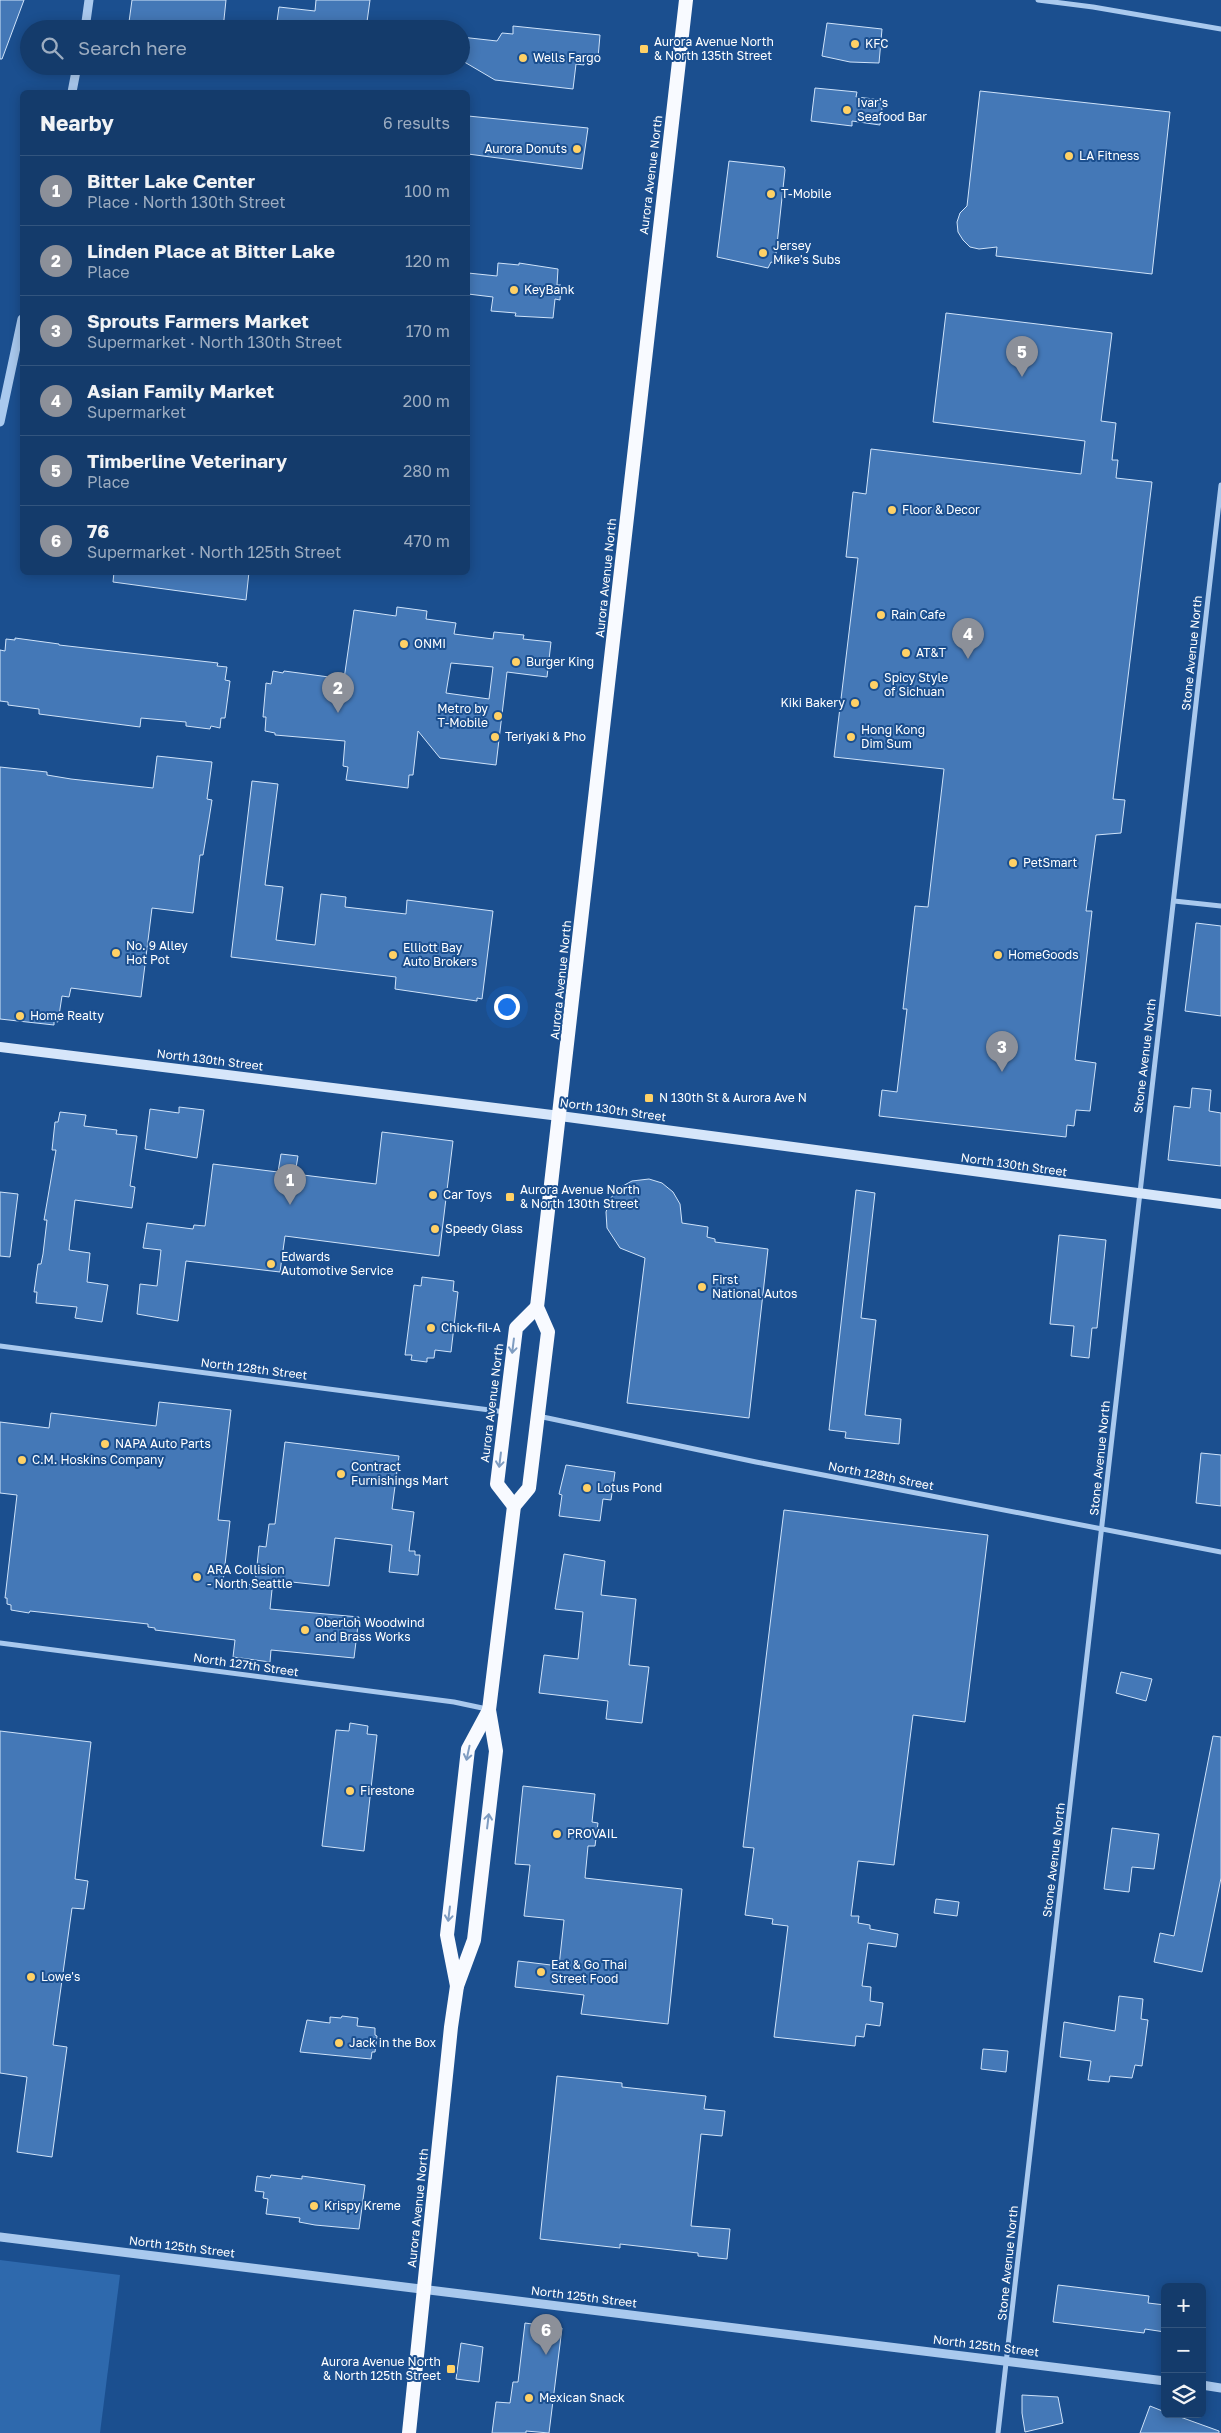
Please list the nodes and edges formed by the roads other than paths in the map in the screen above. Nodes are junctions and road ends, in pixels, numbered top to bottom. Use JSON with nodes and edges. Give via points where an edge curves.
{"nodes":[{"id":1,"x":89,"y":0,"type":"edge"},
{"id":2,"x":686,"y":0,"type":"edge"},
{"id":3,"x":1038,"y":0,"type":"edge"},
{"id":4,"x":86,"y":20,"type":"edge"},
{"id":5,"x":1221,"y":29,"type":"edge"},
{"id":6,"x":75,"y":75,"type":"edge"},
{"id":7,"x":72,"y":90,"type":"edge"},
{"id":8,"x":20,"y":328,"type":"edge"},
{"id":9,"x":0,"y":422,"type":"edge"},
{"id":10,"x":1221,"y":485,"type":"edge"},
{"id":11,"x":1174,"y":901,"type":"junction"},
{"id":12,"x":1221,"y":906,"type":"edge"},
{"id":13,"x":0,"y":1047,"type":"edge"},
{"id":14,"x":560,"y":1116,"type":"junction"},
{"id":15,"x":1139,"y":1194,"type":"junction"},
{"id":16,"x":1221,"y":1204,"type":"edge"},
{"id":17,"x":537,"y":1307,"type":"junction"},
{"id":18,"x":0,"y":1346,"type":"edge"},
{"id":19,"x":506,"y":1412,"type":"junction"},
{"id":20,"x":538,"y":1416,"type":"junction"},
{"id":21,"x":514,"y":1506,"type":"junction"},
{"id":22,"x":1103,"y":1528,"type":"junction"},
{"id":23,"x":1221,"y":1552,"type":"edge"},
{"id":24,"x":0,"y":1643,"type":"edge"},
{"id":25,"x":489,"y":1710,"type":"junction"},
{"id":26,"x":457,"y":1986,"type":"junction"},
{"id":27,"x":0,"y":2237,"type":"edge"},
{"id":28,"x":424,"y":2290,"type":"junction"},
{"id":29,"x":1007,"y":2361,"type":"junction"},
{"id":30,"x":1161,"y":2380,"type":"edge"},
{"id":31,"x":1206,"y":2386,"type":"edge"},
{"id":32,"x":1221,"y":2388,"type":"edge"},
{"id":33,"x":409,"y":2433,"type":"edge"},
{"id":34,"x":998,"y":2433,"type":"edge"}],
"edges":[{"from":1,"to":4,"type":"street"},
{"from":2,"to":14,"type":"highway","name":"Aurora Avenue North"},
{"from":3,"to":5,"type":"street"},
{"from":6,"to":7,"type":"street"},
{"from":8,"to":9,"type":"street"},
{"from":10,"to":11,"type":"street","name":"Stone Avenue North"},
{"from":11,"to":12,"type":"street"},
{"from":11,"to":15,"type":"street","name":"Stone Avenue North"},
{"from":13,"to":14,"type":"main road","name":"North 130th Street"},
{"from":14,"to":15,"type":"main road","name":"North 130th Street"},
{"from":14,"to":17,"type":"highway","name":"Aurora Avenue North"},
{"from":15,"to":16,"type":"main road","name":"North 130th Street"},
{"from":15,"to":22,"type":"street","name":"Stone Avenue North"},
{"from":17,"to":19,"type":"highway","name":"Aurora Avenue North","one_way":true,"via":[[516,1328]]},
{"from":17,"to":20,"type":"highway","via":[[548,1332]]},
{"from":18,"to":19,"type":"street","name":"North 128th Street"},
{"from":19,"to":21,"type":"highway","name":"Aurora Avenue North","one_way":true,"via":[[497,1484]]},
{"from":20,"to":21,"type":"highway","via":[[529,1488]]},
{"from":20,"to":22,"type":"street","name":"North 128th Street","via":[[756,1462]]},
{"from":21,"to":25,"type":"highway","name":"Aurora Avenue North"},
{"from":22,"to":23,"type":"street","name":"North 128th Street"},
{"from":22,"to":29,"type":"street","name":"Stone Avenue North"},
{"from":24,"to":25,"type":"street","name":"North 127th Street","via":[[454,1702]]},
{"from":26,"to":25,"type":"highway","name":"Aurora Avenue North","one_way":true,"via":[[474,1940],[495,1761]]},
{"from":25,"to":26,"type":"highway","name":"Aurora Avenue North","one_way":true,"via":[[468,1749],[447,1934]]},
{"from":26,"to":28,"type":"highway","name":"Aurora Avenue North"},
{"from":27,"to":28,"type":"street","name":"North 125th Street"},
{"from":28,"to":29,"type":"street","name":"North 125th Street"},
{"from":28,"to":33,"type":"highway","name":"Aurora Avenue North"},
{"from":29,"to":30,"type":"street","name":"North 125th Street"},
{"from":29,"to":34,"type":"street","name":"Stone Avenue North"},
{"from":31,"to":32,"type":"street"}]}
